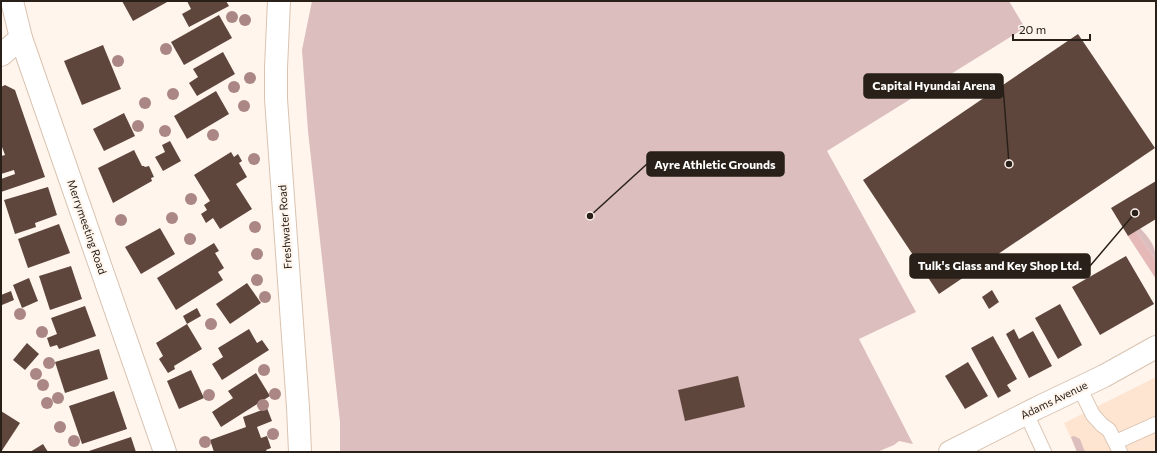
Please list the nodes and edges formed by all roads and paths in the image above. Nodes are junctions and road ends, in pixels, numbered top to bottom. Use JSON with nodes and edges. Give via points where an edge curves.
{"nodes":[{"id":1,"x":12,"y":1,"type":"edge"},
{"id":2,"x":279,"y":1,"type":"edge"},
{"id":3,"x":22,"y":38,"type":"junction"},
{"id":4,"x":1,"y":55,"type":"edge"},
{"id":5,"x":1156,"y":347,"type":"edge"},
{"id":6,"x":1080,"y":387,"type":"junction"},
{"id":7,"x":1026,"y":413,"type":"junction"},
{"id":8,"x":1156,"y":424,"type":"edge"},
{"id":9,"x":1118,"y":447,"type":"edge"},
{"id":10,"x":164,"y":452,"type":"edge"},
{"id":11,"x":300,"y":452,"type":"edge"},
{"id":12,"x":950,"y":452,"type":"edge"},
{"id":13,"x":1044,"y":452,"type":"edge"}],
"edges":[{"from":1,"to":3,"type":"street","name":"Merrymeeting Road"},
{"from":2,"to":11,"type":"street","name":"Freshwater Road","via":[[276,99]]},
{"from":3,"to":4,"type":"street"},
{"from":3,"to":10,"type":"street","name":"Merrymeeting Road"},
{"from":5,"to":6,"type":"street","name":"Adams Avenue"},
{"from":6,"to":7,"type":"street","name":"Adams Avenue"},
{"from":6,"to":9,"type":"lane","via":[[1093,416],[1109,430]]},
{"from":7,"to":12,"type":"street","name":"Adams Avenue"},
{"from":7,"to":13,"type":"lane"},
{"from":8,"to":9,"type":"lane"}]}
